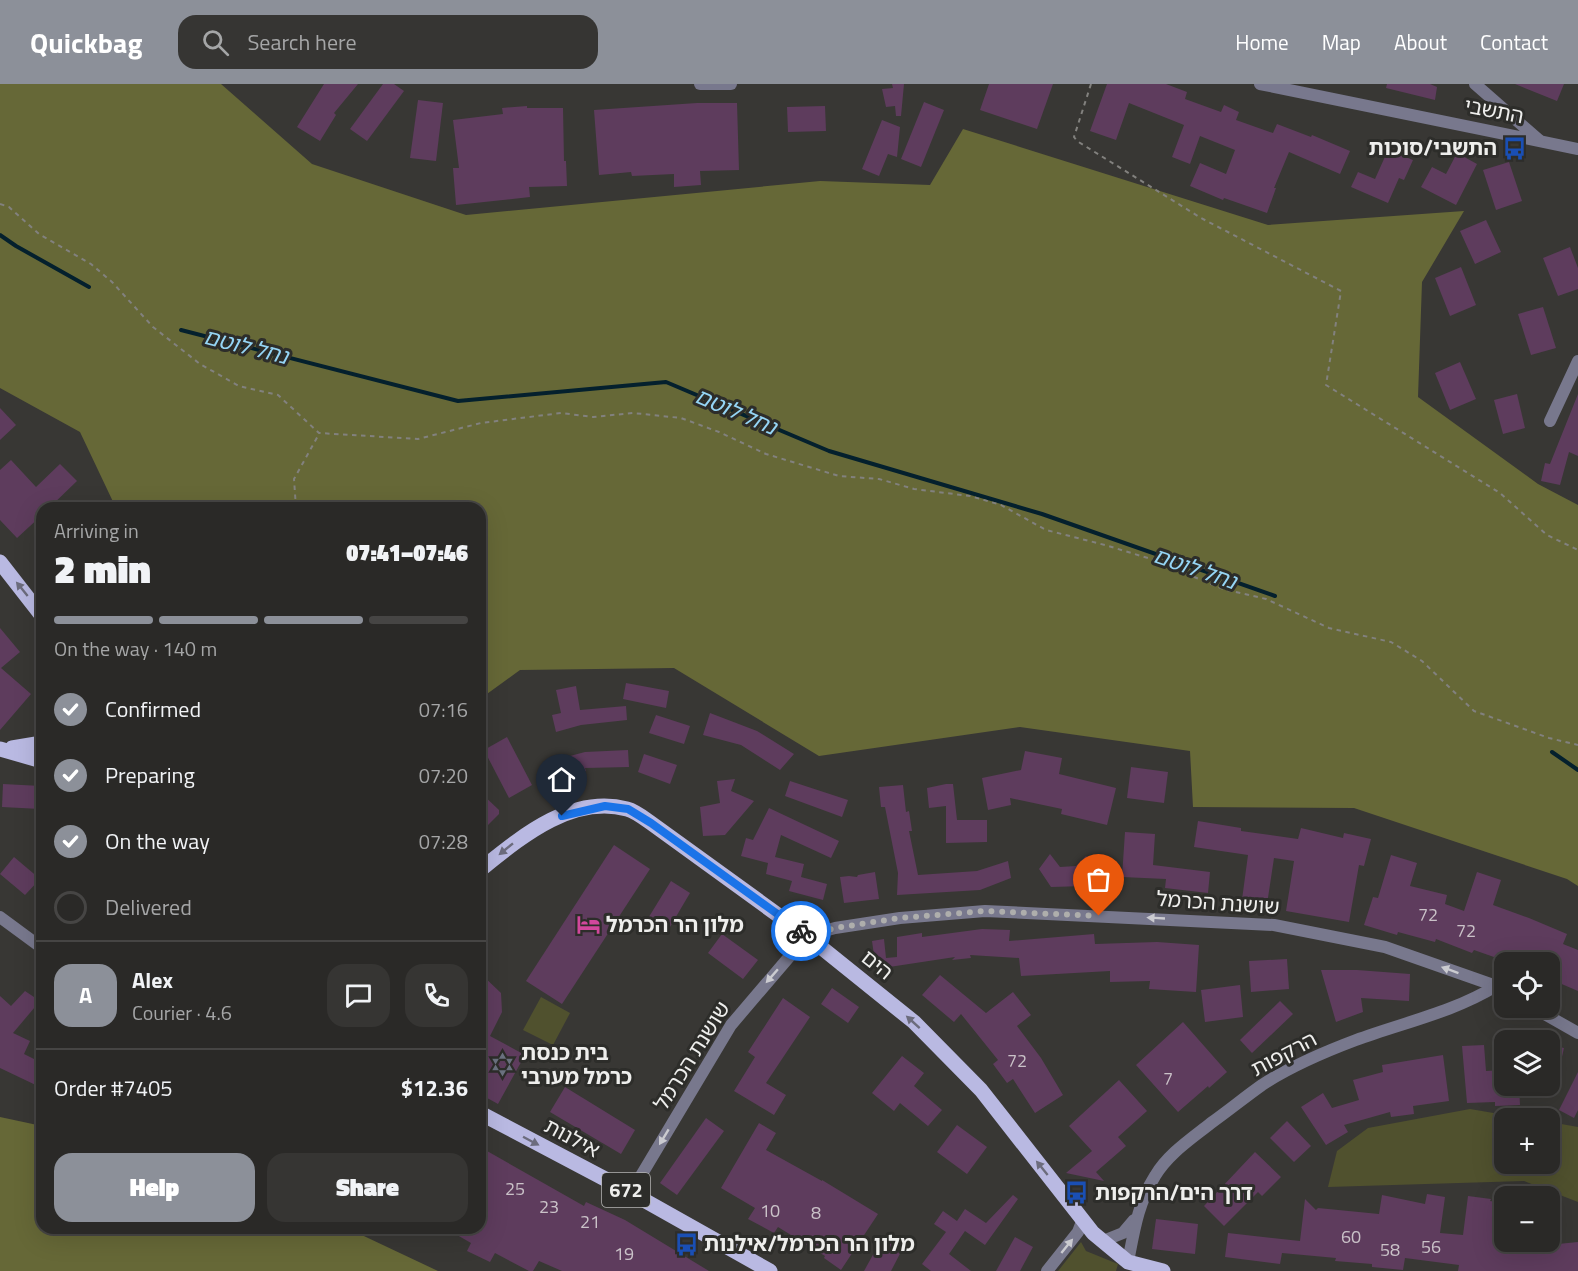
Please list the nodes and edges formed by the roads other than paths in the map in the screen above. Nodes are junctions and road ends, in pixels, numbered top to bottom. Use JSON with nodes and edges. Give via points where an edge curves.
{"nodes":[{"id":1,"x":700,"y":84,"type":"edge"},
{"id":2,"x":731,"y":84,"type":"edge"},
{"id":3,"x":1260,"y":84,"type":"edge"},
{"id":4,"x":1475,"y":84,"type":"edge"},
{"id":5,"x":1540,"y":140,"type":"junction"},
{"id":6,"x":1578,"y":149,"type":"edge"},
{"id":7,"x":1578,"y":361,"type":"edge"},
{"id":8,"x":1550,"y":421,"type":"dead end"},
{"id":9,"x":0,"y":562,"type":"edge"},
{"id":10,"x":36,"y":608,"type":"edge"},
{"id":11,"x":36,"y":744,"type":"edge"},
{"id":12,"x":0,"y":748,"type":"edge"},
{"id":13,"x":36,"y":759,"type":"edge"},
{"id":14,"x":486,"y":865,"type":"edge"},
{"id":15,"x":0,"y":917,"type":"edge"},
{"id":16,"x":807,"y":936,"type":"junction"},
{"id":17,"x":36,"y":944,"type":"edge"},
{"id":18,"x":1494,"y":987,"type":"edge"},
{"id":19,"x":1494,"y":991,"type":"edge"},
{"id":20,"x":1552,"y":1018,"type":"edge"},
{"id":21,"x":1578,"y":1033,"type":"edge"},
{"id":22,"x":486,"y":1116,"type":"edge"},
{"id":23,"x":642,"y":1200,"type":"junction"},
{"id":24,"x":1136,"y":1217,"type":"junction"},
{"id":25,"x":1083,"y":1219,"type":"junction"},
{"id":26,"x":1102,"y":1241,"type":"junction"},
{"id":27,"x":1127,"y":1266,"type":"edge"},
{"id":28,"x":770,"y":1271,"type":"edge"},
{"id":29,"x":1047,"y":1271,"type":"edge"},
{"id":30,"x":1163,"y":1271,"type":"edge"}],
"edges":[{"from":1,"to":2,"type":"street"},
{"from":3,"to":5,"type":"street","name":"התשבי"},
{"from":4,"to":5,"type":"street"},
{"from":5,"to":6,"type":"street","name":"התשבי"},
{"from":7,"to":8,"type":"street"},
{"from":10,"to":9,"type":"main road","one_way":true},
{"from":11,"to":12,"type":"main road"},
{"from":12,"to":13,"type":"main road"},
{"from":16,"to":14,"type":"main road","name":"הים","one_way":true,"via":[[628,809],[605,806],[549,820]]},
{"from":15,"to":17,"type":"street"},
{"from":18,"to":16,"type":"street","name":"שושנת הכרמל","one_way":true,"via":[[1385,947],[1274,925],[985,911],[900,918]]},
{"from":16,"to":23,"type":"street","name":"שושנת הכרמל","one_way":true,"via":[[731,1024],[639,1179]]},
{"from":25,"to":16,"type":"main road","name":"הים","one_way":true,"via":[[981,1090],[914,1022]]},
{"from":19,"to":24,"type":"street","name":"הרקפות","via":[[1333,1049],[1263,1085],[1166,1162],[1145,1193]]},
{"from":20,"to":21,"type":"street"},
{"from":22,"to":23,"type":"main road","name":"אילנות","number":"672","one_way":true},
{"from":23,"to":28,"type":"main road","name":"אילנות","number":"672"},
{"from":24,"to":26,"type":"street","name":"הרקפות","via":[[1123,1233]]},
{"from":24,"to":27,"type":"street","name":"הרקפות"},
{"from":25,"to":26,"type":"main road","name":"הים"},
{"from":29,"to":25,"type":"street","one_way":true,"via":[[1078,1232]]},
{"from":26,"to":27,"type":"main road","name":"הים"},
{"from":27,"to":30,"type":"main road","name":"הים"}]}
